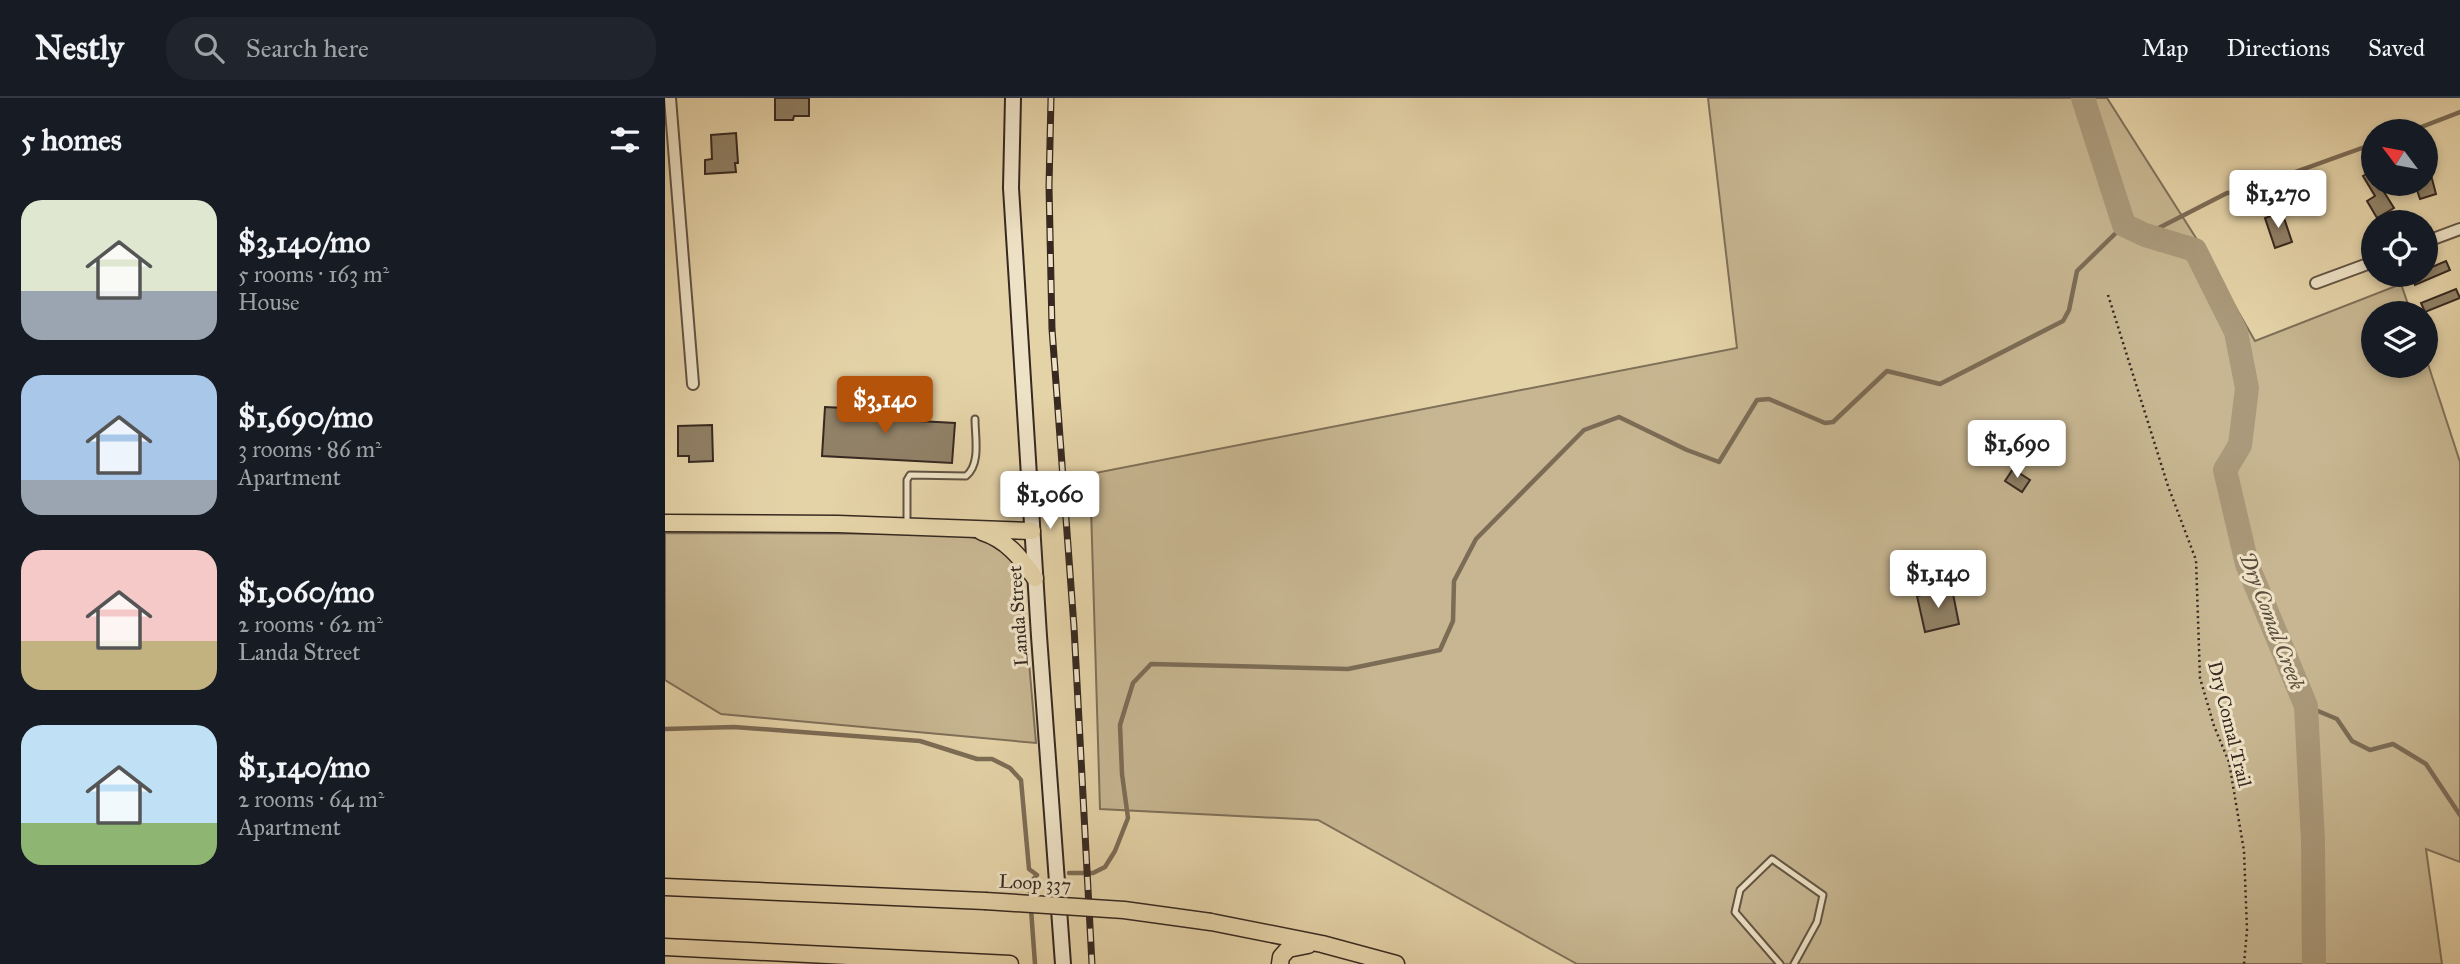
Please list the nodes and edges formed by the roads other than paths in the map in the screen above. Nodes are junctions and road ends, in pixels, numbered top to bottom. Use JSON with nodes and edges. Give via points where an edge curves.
{"nodes":[{"id":1,"x":670,"y":98,"type":"edge"},
{"id":2,"x":1013,"y":98,"type":"edge"},
{"id":3,"x":2460,"y":229,"type":"edge"},
{"id":4,"x":2438,"y":237,"type":"edge"},
{"id":5,"x":2361,"y":267,"type":"edge"},
{"id":6,"x":2316,"y":284,"type":"dead end"},
{"id":7,"x":693,"y":384,"type":"dead end"},
{"id":8,"x":975,"y":419,"type":"dead end"},
{"id":9,"x":665,"y":523,"type":"edge"},
{"id":10,"x":907,"y":526,"type":"junction"},
{"id":11,"x":973,"y":528,"type":"junction"},
{"id":12,"x":1032,"y":531,"type":"junction"},
{"id":13,"x":1035,"y":578,"type":"junction"},
{"id":14,"x":665,"y":887,"type":"edge"},
{"id":15,"x":1332,"y":946,"type":"junction"},
{"id":16,"x":665,"y":947,"type":"edge"},
{"id":17,"x":1010,"y":964,"type":"edge"},
{"id":18,"x":1063,"y":964,"type":"edge"},
{"id":19,"x":1280,"y":964,"type":"edge"},
{"id":20,"x":1397,"y":964,"type":"edge"},
{"id":21,"x":1780,"y":964,"type":"edge"},
{"id":22,"x":1794,"y":964,"type":"edge"}],
"edges":[{"from":1,"to":7,"type":"street"},
{"from":2,"to":12,"type":"street","name":"Landa Street","via":[[1011,188]]},
{"from":3,"to":4,"type":"street"},
{"from":5,"to":6,"type":"street"},
{"from":8,"to":10,"type":"lane","via":[[975,462],[970,473],[910,475]]},
{"from":9,"to":10,"type":"main road"},
{"from":10,"to":11,"type":"main road"},
{"from":11,"to":12,"type":"main road"},
{"from":11,"to":13,"type":"main road","via":[[1012,548]]},
{"from":12,"to":13,"type":"street","name":"Landa Street"},
{"from":13,"to":18,"type":"street","name":"Landa Street"},
{"from":14,"to":15,"type":"main road","name":"Loop 337","bridge":true,"via":[[1124,910]]},
{"from":15,"to":19,"type":"main road","via":[[1296,946],[1285,952]]},
{"from":15,"to":20,"type":"main road","name":"Loop 337"},
{"from":16,"to":17,"type":"main road"},
{"from":21,"to":22,"type":"lane","via":[[1735,912],[1740,890],[1772,859],[1823,895],[1817,922]]}]}
